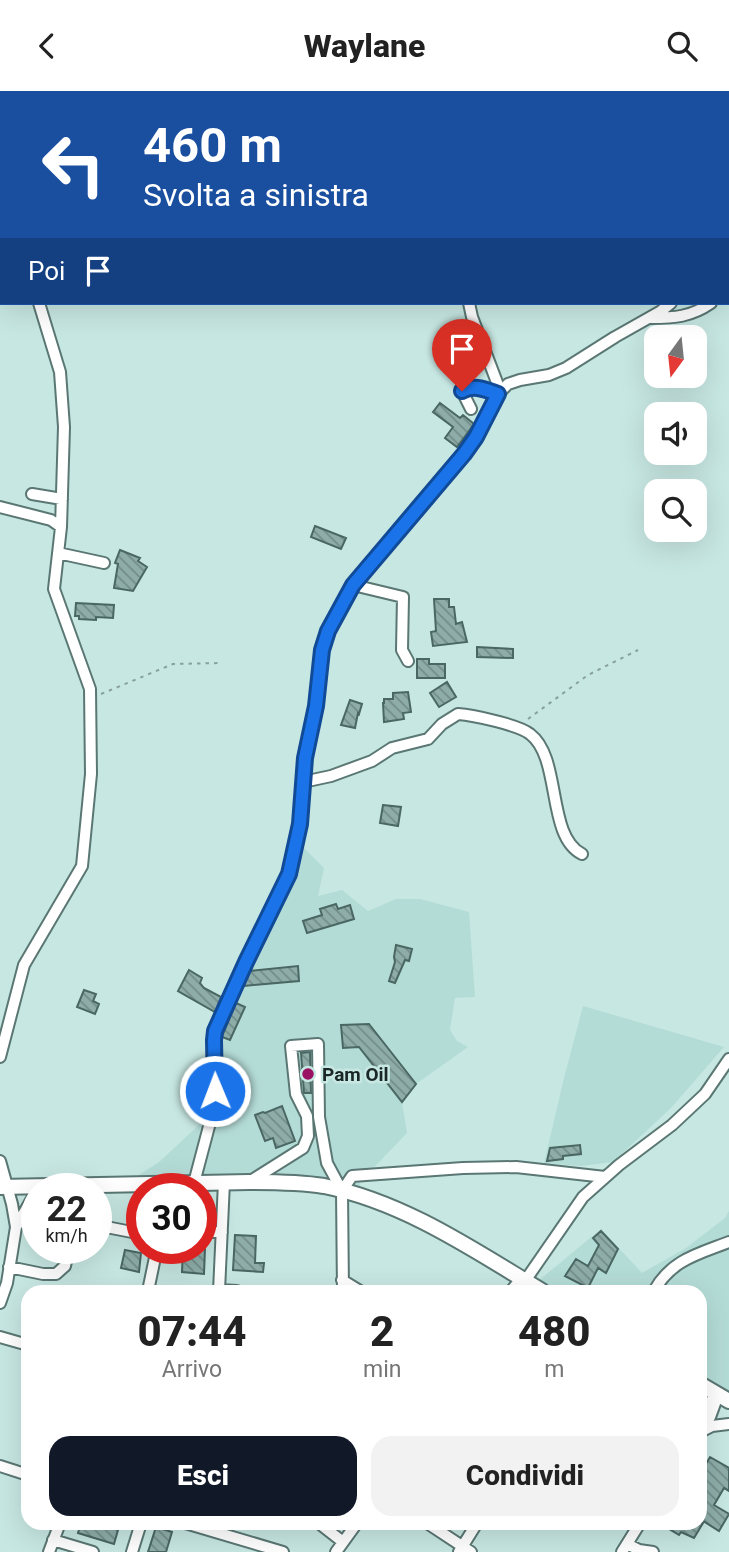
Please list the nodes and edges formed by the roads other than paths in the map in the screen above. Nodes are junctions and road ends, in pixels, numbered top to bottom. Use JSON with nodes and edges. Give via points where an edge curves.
{"nodes":[{"id":1,"x":40,"y":305,"type":"edge"},
{"id":2,"x":470,"y":305,"type":"edge"},
{"id":3,"x":668,"y":305,"type":"edge"},
{"id":4,"x":707,"y":305,"type":"edge"},
{"id":5,"x":648,"y":318,"type":"junction"},
{"id":6,"x":498,"y":394,"type":"junction"},
{"id":7,"x":471,"y":409,"type":"dead end"},
{"id":8,"x":33,"y":494,"type":"dead end"},
{"id":9,"x":62,"y":499,"type":"junction"},
{"id":10,"x":0,"y":507,"type":"edge"},
{"id":11,"x":61,"y":527,"type":"junction"},
{"id":12,"x":58,"y":553,"type":"junction"},
{"id":13,"x":104,"y":563,"type":"dead end"},
{"id":14,"x":353,"y":585,"type":"junction"},
{"id":15,"x":408,"y":661,"type":"dead end"},
{"id":16,"x":303,"y":782,"type":"junction"},
{"id":17,"x":582,"y":854,"type":"dead end"},
{"id":18,"x":0,"y":1057,"type":"edge"},
{"id":19,"x":729,"y":1059,"type":"edge"},
{"id":20,"x":303,"y":1148,"type":"junction"},
{"id":21,"x":326,"y":1155,"type":"junction"},
{"id":22,"x":287,"y":1158,"type":"junction"},
{"id":23,"x":0,"y":1161,"type":"edge"},
{"id":24,"x":197,"y":1173,"type":"edge"},
{"id":25,"x":606,"y":1177,"type":"junction"},
{"id":26,"x":217,"y":1182,"type":"edge"},
{"id":27,"x":223,"y":1182,"type":"junction"},
{"id":28,"x":249,"y":1182,"type":"junction"},
{"id":29,"x":289,"y":1183,"type":"junction"},
{"id":30,"x":3,"y":1187,"type":"edge"},
{"id":31,"x":21,"y":1188,"type":"edge"},
{"id":32,"x":342,"y":1191,"type":"junction"},
{"id":33,"x":21,"y":1218,"type":"edge"},
{"id":34,"x":16,"y":1227,"type":"junction"},
{"id":35,"x":217,"y":1232,"type":"edge"},
{"id":36,"x":222,"y":1232,"type":"junction"},
{"id":37,"x":729,"y":1242,"type":"edge"},
{"id":38,"x":65,"y":1264,"type":"edge"},
{"id":39,"x":154,"y":1264,"type":"edge"},
{"id":40,"x":9,"y":1268,"type":"junction"},
{"id":41,"x":523,"y":1280,"type":"junction"},
{"id":42,"x":149,"y":1285,"type":"edge"},
{"id":43,"x":219,"y":1285,"type":"edge"},
{"id":44,"x":342,"y":1285,"type":"edge"},
{"id":45,"x":518,"y":1285,"type":"edge"},
{"id":46,"x":532,"y":1285,"type":"edge"},
{"id":47,"x":657,"y":1285,"type":"edge"},
{"id":48,"x":0,"y":1303,"type":"edge"},
{"id":49,"x":0,"y":1338,"type":"edge"},
{"id":50,"x":21,"y":1343,"type":"edge"},
{"id":51,"x":707,"y":1388,"type":"edge"},
{"id":52,"x":723,"y":1398,"type":"edge"},
{"id":53,"x":707,"y":1406,"type":"edge"},
{"id":54,"x":707,"y":1419,"type":"edge"},
{"id":55,"x":729,"y":1424,"type":"edge"},
{"id":56,"x":707,"y":1428,"type":"edge"},
{"id":57,"x":0,"y":1467,"type":"edge"},
{"id":58,"x":21,"y":1473,"type":"edge"},
{"id":59,"x":57,"y":1530,"type":"edge"},
{"id":60,"x":139,"y":1530,"type":"edge"},
{"id":61,"x":208,"y":1530,"type":"edge"},
{"id":62,"x":324,"y":1530,"type":"edge"},
{"id":63,"x":352,"y":1530,"type":"edge"},
{"id":64,"x":437,"y":1530,"type":"edge"},
{"id":65,"x":474,"y":1530,"type":"edge"},
{"id":66,"x":635,"y":1530,"type":"edge"},
{"id":67,"x":53,"y":1540,"type":"junction"},
{"id":68,"x":339,"y":1547,"type":"edge"},
{"id":69,"x":625,"y":1548,"type":"edge"},
{"id":70,"x":464,"y":1550,"type":"edge"},
{"id":71,"x":49,"y":1552,"type":"edge"},
{"id":72,"x":93,"y":1552,"type":"edge"},
{"id":73,"x":132,"y":1552,"type":"edge"},
{"id":74,"x":283,"y":1552,"type":"edge"},
{"id":75,"x":653,"y":1552,"type":"edge"}],
"edges":[{"from":1,"to":9,"type":"street","via":[[60,372]]},
{"from":2,"to":6,"type":"street","via":[[497,379]]},
{"from":3,"to":5,"type":"street"},
{"from":4,"to":5,"type":"street","via":[[675,318]]},
{"from":5,"to":6,"type":"street","via":[[566,368],[508,384]]},
{"from":6,"to":7,"type":"street","via":[[465,389]]},
{"from":6,"to":14,"type":"street","via":[[464,454]]},
{"from":8,"to":9,"type":"street"},
{"from":9,"to":11,"type":"street"},
{"from":10,"to":11,"type":"street","via":[[42,517]]},
{"from":11,"to":12,"type":"street"},
{"from":12,"to":13,"type":"street"},
{"from":12,"to":18,"type":"street","via":[[54,589],[90,689],[91,774],[82,866],[24,965]]},
{"from":14,"to":15,"type":"street","via":[[403,597],[402,650]]},
{"from":14,"to":16,"type":"street","via":[[322,650]]},
{"from":16,"to":17,"type":"street","via":[[428,739],[458,714],[484,718],[533,735],[549,772],[568,842]]},
{"from":16,"to":24,"type":"street","via":[[289,874],[215,1031],[212,1115]]},
{"from":19,"to":25,"type":"street","via":[[705,1094]]},
{"from":20,"to":21,"type":"street"},
{"from":20,"to":21,"type":"street","via":[[307,1116],[296,1094],[291,1046],[318,1044],[319,1117]]},
{"from":20,"to":22,"type":"street"},
{"from":21,"to":32,"type":"street"},
{"from":22,"to":28,"type":"street"},
{"from":22,"to":29,"type":"street","via":[[284,1168]]},
{"from":23,"to":30,"type":"street"},
{"from":25,"to":32,"type":"street","via":[[516,1167],[463,1168],[352,1176]]},
{"from":25,"to":41,"type":"street","via":[[583,1197]]},
{"from":26,"to":27,"type":"main road"},
{"from":27,"to":28,"type":"main road"},
{"from":27,"to":36,"type":"street"},
{"from":28,"to":29,"type":"main road"},
{"from":29,"to":32,"type":"main road"},
{"from":30,"to":31,"type":"main road"},
{"from":30,"to":34,"type":"street"},
{"from":32,"to":41,"type":"main road","via":[[407,1215]]},
{"from":32,"to":44,"type":"street"},
{"from":33,"to":34,"type":"street"},
{"from":34,"to":40,"type":"street"},
{"from":35,"to":36,"type":"street"},
{"from":36,"to":43,"type":"street"},
{"from":37,"to":47,"type":"street","via":[[674,1266]]},
{"from":38,"to":40,"type":"street","via":[[56,1274]]},
{"from":39,"to":42,"type":"street"},
{"from":40,"to":48,"type":"street"},
{"from":41,"to":45,"type":"street"},
{"from":41,"to":46,"type":"main road"},
{"from":49,"to":50,"type":"street"},
{"from":51,"to":52,"type":"main road"},
{"from":52,"to":53,"type":"street"},
{"from":52,"to":54,"type":"street"},
{"from":55,"to":56,"type":"street"},
{"from":57,"to":58,"type":"street"},
{"from":59,"to":67,"type":"street"},
{"from":60,"to":73,"type":"street"},
{"from":61,"to":74,"type":"street"},
{"from":62,"to":68,"type":"street"},
{"from":63,"to":68,"type":"street"},
{"from":64,"to":70,"type":"street"},
{"from":65,"to":70,"type":"street"},
{"from":66,"to":69,"type":"street"},
{"from":67,"to":71,"type":"street"},
{"from":67,"to":72,"type":"street"},
{"from":69,"to":75,"type":"street"}]}
